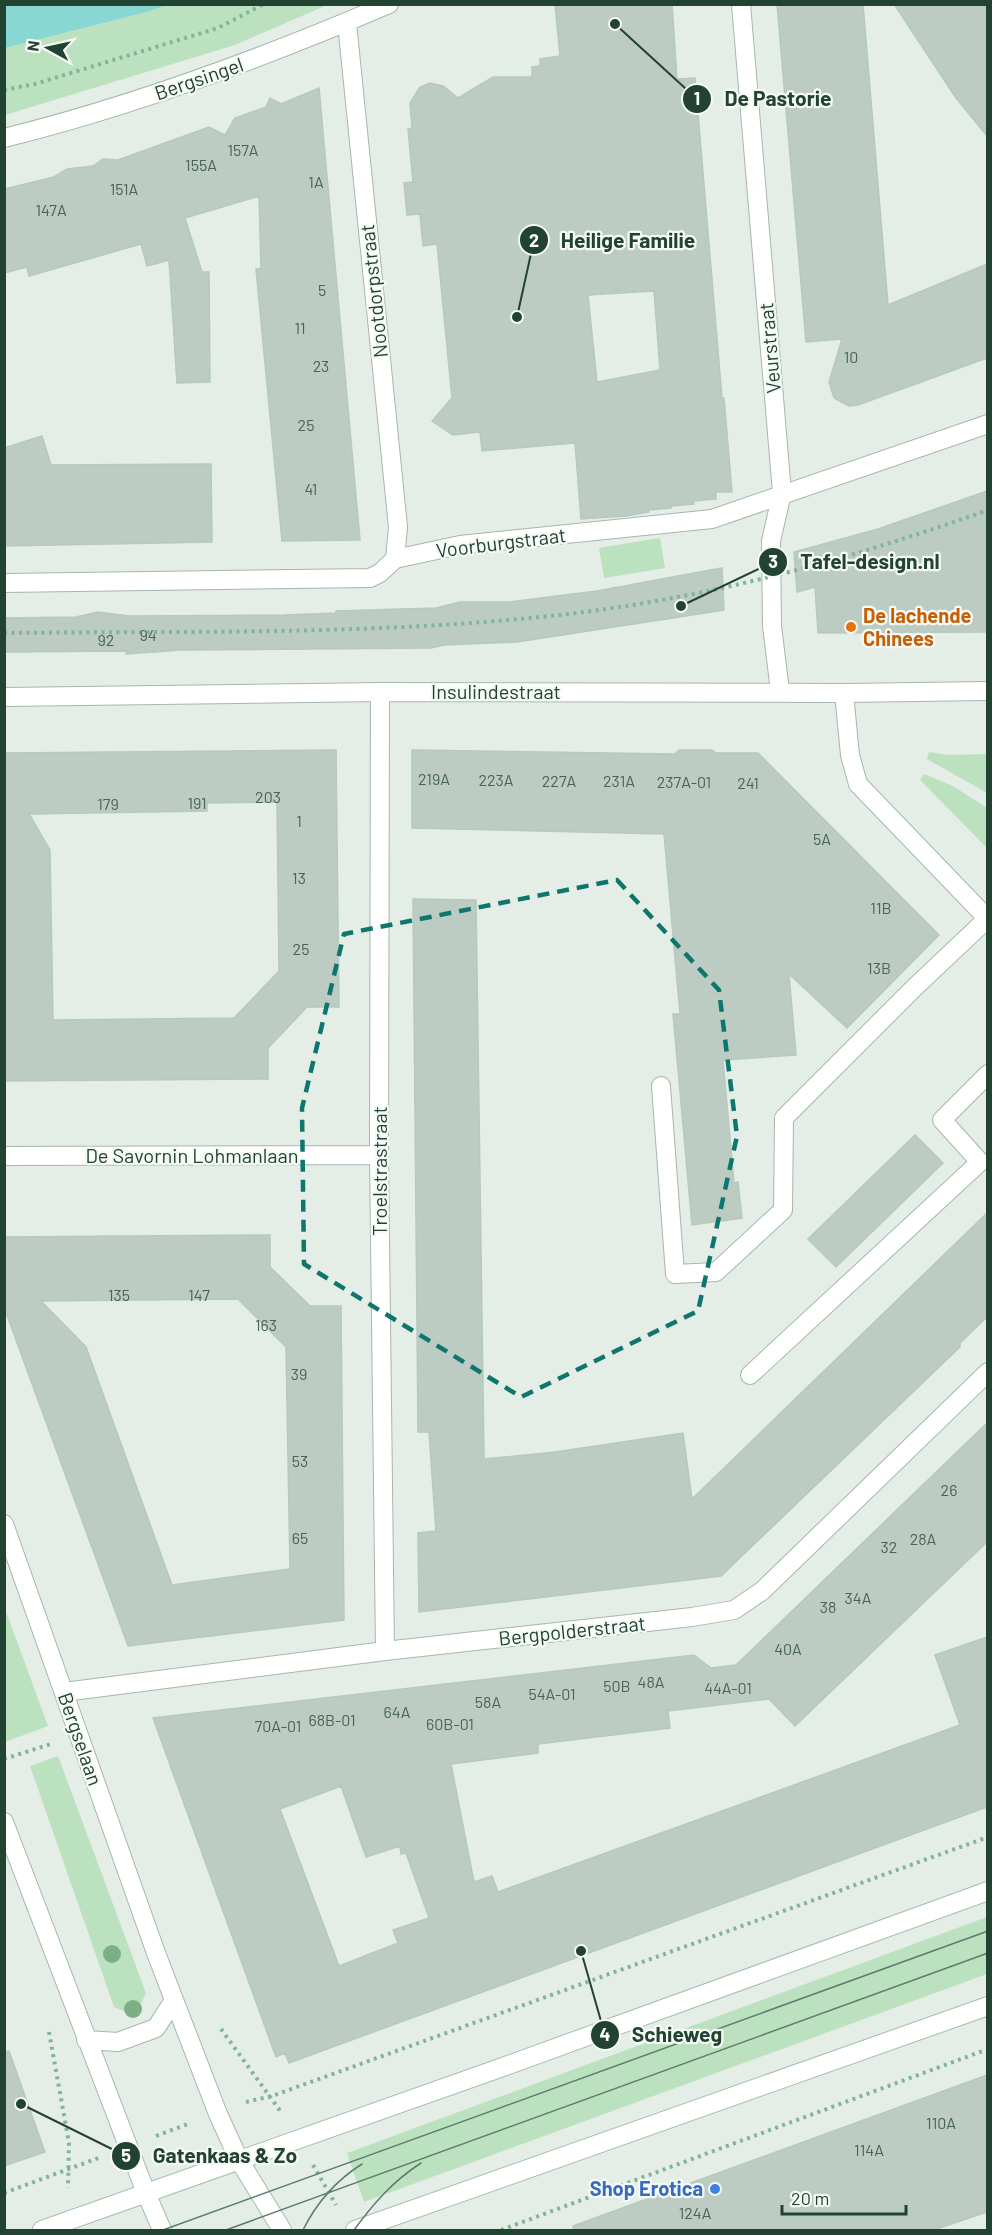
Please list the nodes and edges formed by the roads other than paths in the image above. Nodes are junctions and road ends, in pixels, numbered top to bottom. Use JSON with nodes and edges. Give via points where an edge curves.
{"nodes":[{"id":1,"x":389,"y":4,"type":"edge"},
{"id":2,"x":741,"y":4,"type":"edge"},
{"id":3,"x":347,"y":22,"type":"junction"},
{"id":4,"x":4,"y":138,"type":"edge"},
{"id":5,"x":987,"y":424,"type":"edge"},
{"id":6,"x":782,"y":494,"type":"junction"},
{"id":7,"x":395,"y":559,"type":"junction"},
{"id":8,"x":4,"y":583,"type":"edge"},
{"id":9,"x":780,"y":691,"type":"junction"},
{"id":10,"x":987,"y":691,"type":"edge"},
{"id":11,"x":380,"y":692,"type":"junction"},
{"id":12,"x":844,"y":693,"type":"junction"},
{"id":13,"x":4,"y":697,"type":"edge"},
{"id":14,"x":987,"y":919,"type":"edge"},
{"id":15,"x":987,"y":1074,"type":"edge"},
{"id":16,"x":661,"y":1086,"type":"dead end"},
{"id":17,"x":379,"y":1155,"type":"junction"},
{"id":18,"x":4,"y":1156,"type":"edge"},
{"id":19,"x":987,"y":1372,"type":"edge"},
{"id":20,"x":750,"y":1375,"type":"dead end"},
{"id":21,"x":4,"y":1524,"type":"edge"},
{"id":22,"x":385,"y":1651,"type":"junction"},
{"id":23,"x":64,"y":1692,"type":"junction"},
{"id":24,"x":4,"y":1822,"type":"edge"},
{"id":25,"x":987,"y":1891,"type":"edge"},
{"id":26,"x":174,"y":2000,"type":"junction"},
{"id":27,"x":987,"y":2006,"type":"edge"},
{"id":28,"x":86,"y":2040,"type":"junction"},
{"id":29,"x":239,"y":2160,"type":"junction"},
{"id":30,"x":146,"y":2193,"type":"junction"},
{"id":31,"x":42,"y":2230,"type":"edge"},
{"id":32,"x":162,"y":2230,"type":"edge"},
{"id":33,"x":282,"y":2230,"type":"edge"},
{"id":34,"x":354,"y":2230,"type":"edge"}],
"edges":[{"from":1,"to":3,"type":"street","name":"Bergsingel"},
{"from":2,"to":6,"type":"street","name":"Veurstraat"},
{"from":3,"to":4,"type":"street","name":"Bergsingel","via":[[217,75],[76,120]]},
{"from":3,"to":7,"type":"street","name":"Nootdorpstraat","via":[[398,527]]},
{"from":5,"to":6,"type":"street","name":"Voorburgstraat"},
{"from":6,"to":7,"type":"street","name":"Voorburgstraat","via":[[712,519],[490,541]]},
{"from":6,"to":9,"type":"street","name":"Veurstraat","via":[[771,541],[772,626]]},
{"from":7,"to":8,"type":"street","name":"Voorburgstraat","via":[[370,578],[348,580]]},
{"from":9,"to":11,"type":"street","name":"Insulindestraat"},
{"from":9,"to":12,"type":"street","name":"Insulindestraat"},
{"from":10,"to":12,"type":"street","name":"Insulindestraat"},
{"from":11,"to":13,"type":"street","name":"Insulindestraat"},
{"from":11,"to":17,"type":"street","name":"Troelstrastraat"},
{"from":12,"to":14,"type":"street","via":[[849,755],[858,783]]},
{"from":14,"to":16,"type":"street","via":[[784,1118],[783,1210],[716,1272],[675,1274]]},
{"from":15,"to":20,"type":"street","via":[[942,1120],[980,1162]]},
{"from":17,"to":18,"type":"street","name":"De Savornin Lohmanlaan"},
{"from":17,"to":22,"type":"street","name":"Troelstrastraat"},
{"from":19,"to":22,"type":"street","name":"Bergpolderstraat","via":[[762,1591],[734,1610]]},
{"from":21,"to":23,"type":"street","name":"Bergselaan"},
{"from":22,"to":23,"type":"street","name":"Bergpolderstraat"},
{"from":23,"to":26,"type":"street","name":"Bergselaan"},
{"from":24,"to":28,"type":"street"},
{"from":25,"to":29,"type":"street"},
{"from":26,"to":28,"type":"street","via":[[156,2028],[118,2042]]},
{"from":26,"to":29,"type":"street","name":"Bergselaan"},
{"from":27,"to":34,"type":"street"},
{"from":28,"to":30,"type":"street"},
{"from":29,"to":30,"type":"street"},
{"from":29,"to":33,"type":"street","name":"Bergselaan"},
{"from":30,"to":31,"type":"street"},
{"from":30,"to":32,"type":"street"}]}
